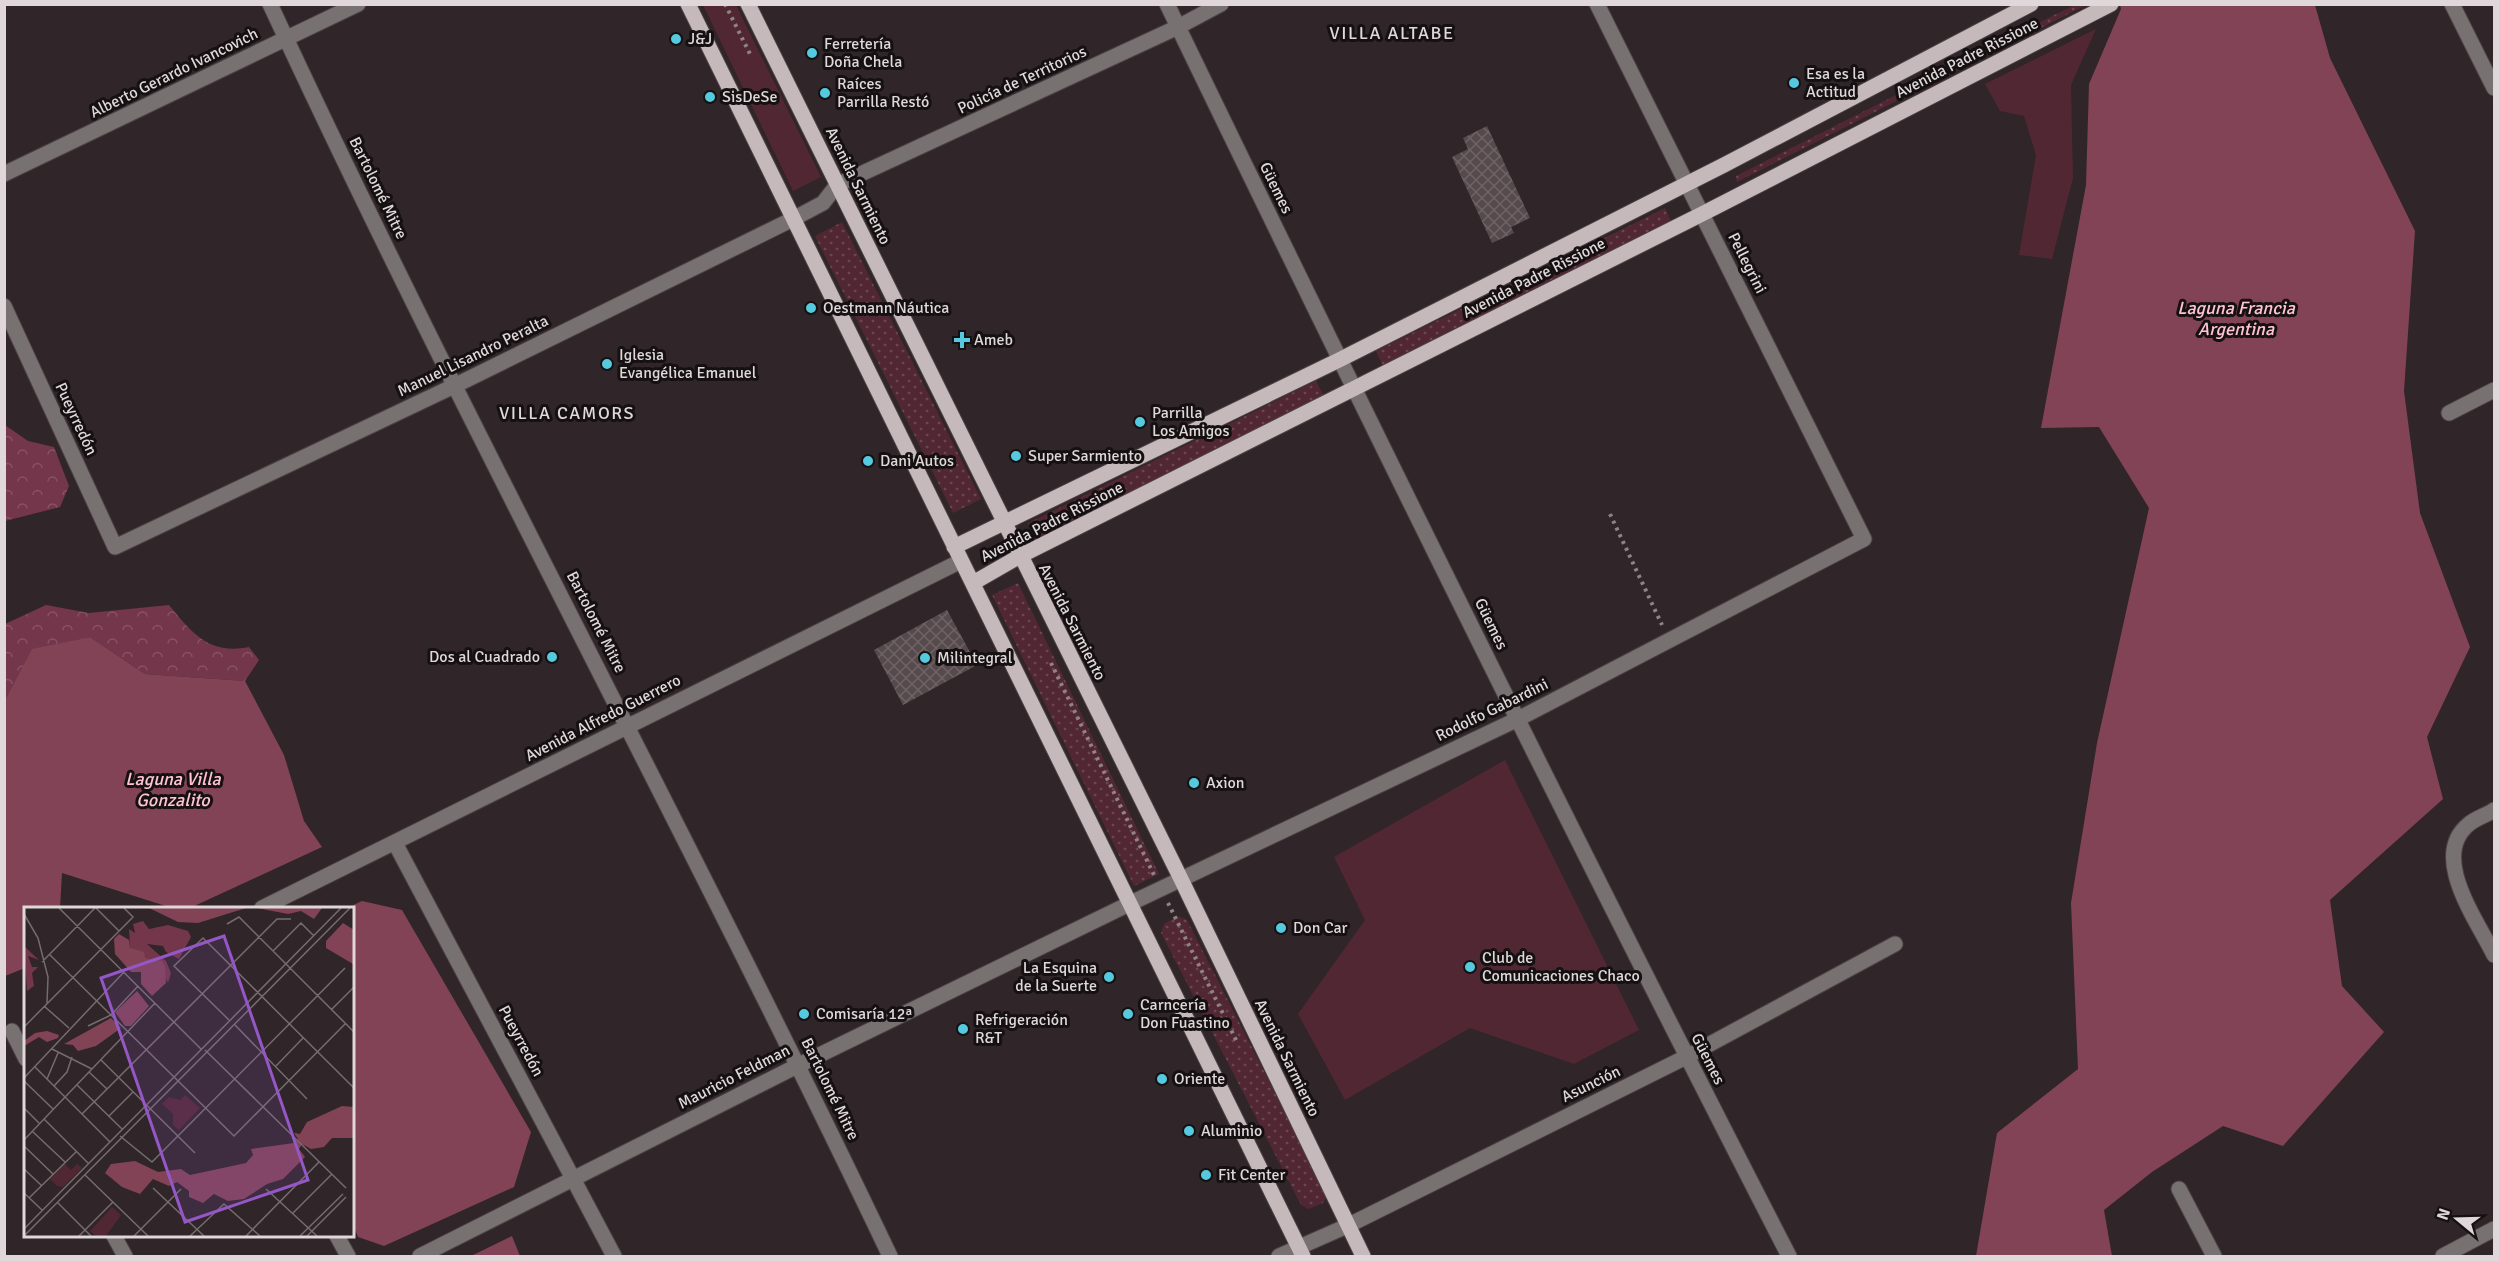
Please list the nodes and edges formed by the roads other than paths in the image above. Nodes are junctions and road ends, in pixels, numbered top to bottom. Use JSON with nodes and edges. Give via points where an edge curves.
{"nodes":[{"id":1,"x":270,"y":4,"type":"edge"},
{"id":2,"x":358,"y":4,"type":"edge"},
{"id":3,"x":688,"y":4,"type":"edge"},
{"id":4,"x":748,"y":4,"type":"edge"},
{"id":5,"x":1167,"y":4,"type":"edge"},
{"id":6,"x":1221,"y":4,"type":"edge"},
{"id":7,"x":1597,"y":4,"type":"edge"},
{"id":8,"x":2031,"y":4,"type":"edge"},
{"id":9,"x":2111,"y":4,"type":"edge"},
{"id":10,"x":2452,"y":4,"type":"edge"},
{"id":11,"x":1178,"y":27,"type":"junction"},
{"id":12,"x":286,"y":39,"type":"junction"},
{"id":13,"x":2494,"y":88,"type":"edge"},
{"id":14,"x":4,"y":174,"type":"edge"},
{"id":15,"x":1687,"y":183,"type":"junction"},
{"id":16,"x":837,"y":185,"type":"junction"},
{"id":17,"x":1702,"y":214,"type":"junction"},
{"id":18,"x":793,"y":219,"type":"junction"},
{"id":19,"x":4,"y":306,"type":"edge"},
{"id":20,"x":1340,"y":360,"type":"junction"},
{"id":21,"x":454,"y":386,"type":"junction"},
{"id":22,"x":1355,"y":389,"type":"junction"},
{"id":23,"x":2494,"y":390,"type":"edge"},
{"id":24,"x":2449,"y":413,"type":"dead end"},
{"id":25,"x":1003,"y":523,"type":"junction"},
{"id":26,"x":1864,"y":538,"type":"joint"},
{"id":27,"x":116,"y":547,"type":"joint"},
{"id":28,"x":958,"y":554,"type":"junction"},
{"id":29,"x":1020,"y":556,"type":"junction"},
{"id":30,"x":973,"y":583,"type":"junction"},
{"id":31,"x":1518,"y":719,"type":"junction"},
{"id":32,"x":628,"y":725,"type":"junction"},
{"id":33,"x":2494,"y":810,"type":"edge"},
{"id":34,"x":395,"y":843,"type":"junction"},
{"id":35,"x":1181,"y":879,"type":"junction"},
{"id":36,"x":1131,"y":903,"type":"junction"},
{"id":37,"x":266,"y":907,"type":"edge"},
{"id":38,"x":1895,"y":944,"type":"dead end"},
{"id":39,"x":2494,"y":955,"type":"edge"},
{"id":40,"x":14,"y":1030,"type":"edge"},
{"id":41,"x":24,"y":1054,"type":"edge"},
{"id":42,"x":1686,"y":1057,"type":"junction"},
{"id":43,"x":799,"y":1065,"type":"junction"},
{"id":44,"x":574,"y":1179,"type":"junction"},
{"id":45,"x":2179,"y":1189,"type":"dead end"},
{"id":46,"x":1347,"y":1226,"type":"junction"},
{"id":47,"x":2494,"y":1229,"type":"edge"},
{"id":48,"x":115,"y":1237,"type":"edge"},
{"id":49,"x":338,"y":1237,"type":"edge"},
{"id":50,"x":1301,"y":1252,"type":"edge"},
{"id":51,"x":125,"y":1257,"type":"edge"},
{"id":52,"x":348,"y":1257,"type":"edge"},
{"id":53,"x":420,"y":1257,"type":"edge"},
{"id":54,"x":614,"y":1257,"type":"edge"},
{"id":55,"x":890,"y":1257,"type":"edge"},
{"id":56,"x":1278,"y":1257,"type":"edge"},
{"id":57,"x":1363,"y":1257,"type":"edge"},
{"id":58,"x":1789,"y":1257,"type":"edge"},
{"id":59,"x":2214,"y":1257,"type":"edge"},
{"id":60,"x":2443,"y":1257,"type":"edge"}],
"edges":[{"from":1,"to":12,"type":"street","name":"Bartolomé Mitre"},
{"from":2,"to":12,"type":"street","name":"Alberto Gerardo Ivancovich"},
{"from":3,"to":18,"type":"main road"},
{"from":4,"to":16,"type":"main road","name":"Avenida Sarmiento"},
{"from":5,"to":11,"type":"street","name":"Güemes"},
{"from":6,"to":11,"type":"street","name":"Policía de Territorios"},
{"from":7,"to":15,"type":"street","name":"Pellegrini"},
{"from":8,"to":15,"type":"main road","name":"Avenida Padre Rissione"},
{"from":9,"to":17,"type":"main road","name":"Avenida Padre Rissione"},
{"from":10,"to":13,"type":"street"},
{"from":11,"to":16,"type":"street","name":"Policía de Territorios"},
{"from":11,"to":20,"type":"street","name":"Güemes"},
{"from":12,"to":14,"type":"street","name":"Alberto Gerardo Ivancovich"},
{"from":12,"to":21,"type":"street","name":"Bartolomé Mitre"},
{"from":15,"to":17,"type":"street","name":"Pellegrini"},
{"from":15,"to":20,"type":"main road","name":"Avenida Padre Rissione"},
{"from":16,"to":18,"type":"street","name":"Manuel Lisandro Peralta","via":[[823,203]]},
{"from":16,"to":25,"type":"main road","name":"Avenida Sarmiento"},
{"from":17,"to":22,"type":"main road","name":"Avenida Padre Rissione"},
{"from":17,"to":26,"type":"street","name":"Pellegrini"},
{"from":18,"to":21,"type":"street","name":"Manuel Lisandro Peralta"},
{"from":18,"to":28,"type":"main road"},
{"from":19,"to":27,"type":"street","name":"Pueyrredón"},
{"from":20,"to":22,"type":"street","name":"Güemes"},
{"from":20,"to":25,"type":"main road","name":"Avenida Padre Rissione"},
{"from":21,"to":27,"type":"street","name":"Manuel Lisandro Peralta"},
{"from":21,"to":32,"type":"street","name":"Bartolomé Mitre"},
{"from":22,"to":29,"type":"main road","name":"Avenida Padre Rissione"},
{"from":22,"to":31,"type":"street","name":"Güemes"},
{"from":23,"to":24,"type":"street"},
{"from":25,"to":28,"type":"main road","name":"Avenida Padre Rissione"},
{"from":25,"to":29,"type":"main road","name":"Avenida Sarmiento"},
{"from":26,"to":31,"type":"street","name":"Rodolfo Gabardini"},
{"from":28,"to":30,"type":"main road"},
{"from":28,"to":32,"type":"street","name":"Avenida Alfredo Guerrero"},
{"from":29,"to":30,"type":"main road","name":"Avenida Padre Rissione"},
{"from":29,"to":35,"type":"main road","name":"Avenida Sarmiento"},
{"from":30,"to":36,"type":"main road"},
{"from":31,"to":35,"type":"street","name":"Rodolfo Gabardini"},
{"from":31,"to":42,"type":"street","name":"Güemes"},
{"from":32,"to":34,"type":"street","name":"Avenida Alfredo Guerrero"},
{"from":32,"to":43,"type":"street","name":"Bartolomé Mitre"},
{"from":33,"to":39,"type":"street","via":[[2469,824],[2454,845],[2453,872]]},
{"from":34,"to":37,"type":"street","name":"Avenida Alfredo Guerrero"},
{"from":34,"to":44,"type":"street","name":"Pueyrredón"},
{"from":35,"to":36,"type":"street","name":"Rodolfo Gabardini"},
{"from":35,"to":46,"type":"main road","name":"Avenida Sarmiento"},
{"from":36,"to":43,"type":"street","name":"Mauricio Feldman"},
{"from":36,"to":50,"type":"main road"},
{"from":38,"to":42,"type":"street","name":"Asunción"},
{"from":40,"to":41,"type":"street"},
{"from":42,"to":46,"type":"street","name":"Asunción"},
{"from":42,"to":58,"type":"street","name":"Güemes"},
{"from":43,"to":44,"type":"street","name":"Mauricio Feldman"},
{"from":43,"to":55,"type":"street","name":"Bartolomé Mitre"},
{"from":44,"to":53,"type":"street","name":"Mauricio Feldman"},
{"from":44,"to":54,"type":"street","name":"Pueyrredón"},
{"from":45,"to":59,"type":"street"},
{"from":46,"to":50,"type":"street","name":"Asunción"},
{"from":46,"to":57,"type":"main road","name":"Avenida Sarmiento"},
{"from":47,"to":60,"type":"street"},
{"from":48,"to":51,"type":"street"},
{"from":49,"to":52,"type":"street"},
{"from":50,"to":56,"type":"street","name":"Asunción"}]}
